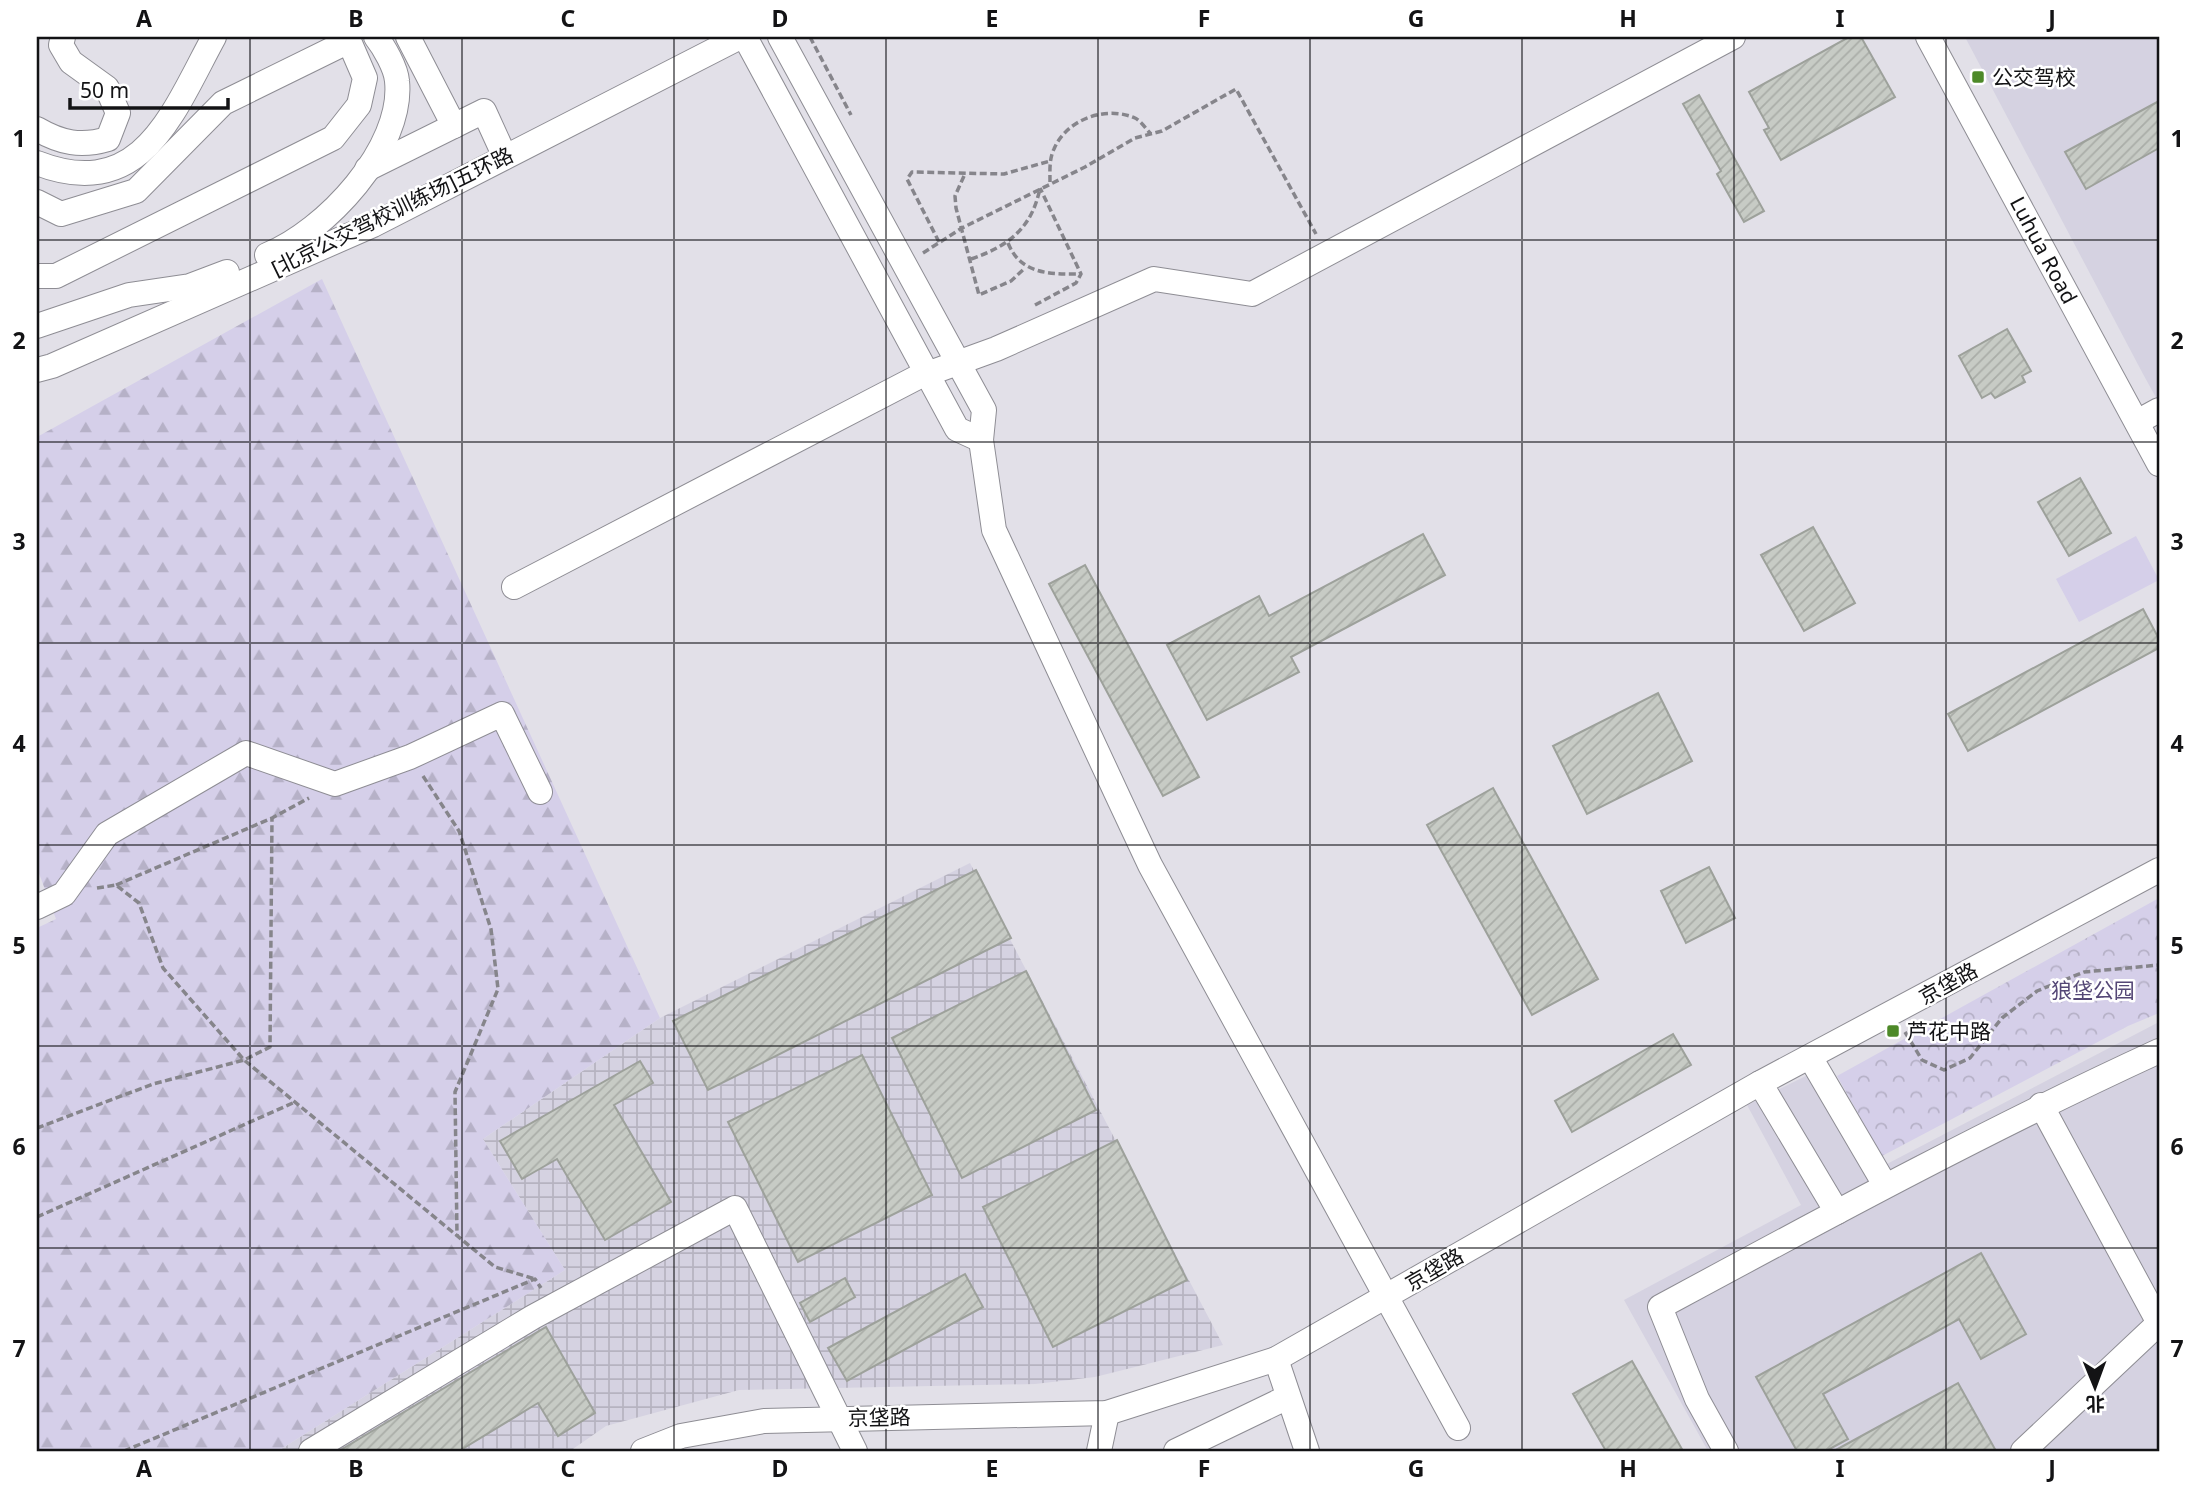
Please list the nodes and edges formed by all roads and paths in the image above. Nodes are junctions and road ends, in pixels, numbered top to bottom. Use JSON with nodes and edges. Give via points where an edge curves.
{"nodes":[{"id":1,"x":62,"y":37,"type":"edge"},
{"id":2,"x":214,"y":37,"type":"edge"},
{"id":3,"x":376,"y":37,"type":"edge"},
{"id":4,"x":408,"y":37,"type":"edge"},
{"id":5,"x":740,"y":37,"type":"edge"},
{"id":6,"x":746,"y":37,"type":"edge"},
{"id":7,"x":780,"y":37,"type":"edge"},
{"id":8,"x":1733,"y":37,"type":"edge"},
{"id":9,"x":1928,"y":37,"type":"edge"},
{"id":10,"x":454,"y":126,"type":"junction"},
{"id":11,"x":37,"y":129,"type":"edge"},
{"id":12,"x":1151,"y":134,"type":"junction"},
{"id":13,"x":505,"y":157,"type":"junction"},
{"id":14,"x":1050,"y":161,"type":"junction"},
{"id":15,"x":37,"y":163,"type":"edge"},
{"id":16,"x":367,"y":170,"type":"junction"},
{"id":17,"x":964,"y":176,"type":"junction"},
{"id":18,"x":1050,"y":183,"type":"junction"},
{"id":19,"x":1040,"y":188,"type":"junction"},
{"id":20,"x":37,"y":202,"type":"edge"},
{"id":21,"x":962,"y":228,"type":"junction"},
{"id":22,"x":939,"y":243,"type":"junction"},
{"id":23,"x":1008,"y":243,"type":"junction"},
{"id":24,"x":1327,"y":254,"type":"junction"},
{"id":25,"x":971,"y":259,"type":"junction"},
{"id":26,"x":904,"y":264,"type":"junction"},
{"id":27,"x":1025,"y":268,"type":"junction"},
{"id":28,"x":1081,"y":274,"type":"junction"},
{"id":29,"x":37,"y":276,"type":"edge"},
{"id":30,"x":1029,"y":308,"type":"dead end"},
{"id":31,"x":37,"y":326,"type":"edge"},
{"id":32,"x":958,"y":363,"type":"junction"},
{"id":33,"x":37,"y":370,"type":"edge"},
{"id":34,"x":927,"y":374,"type":"junction"},
{"id":35,"x":2159,"y":410,"type":"edge"},
{"id":36,"x":2137,"y":422,"type":"junction"},
{"id":37,"x":981,"y":440,"type":"junction"},
{"id":38,"x":2159,"y":464,"type":"edge"},
{"id":39,"x":514,"y":587,"type":"dead end"},
{"id":40,"x":410,"y":757,"type":"junction"},
{"id":41,"x":335,"y":784,"type":"junction"},
{"id":42,"x":540,"y":792,"type":"dead end"},
{"id":43,"x":272,"y":818,"type":"junction"},
{"id":44,"x":2159,"y":870,"type":"edge"},
{"id":45,"x":116,"y":885,"type":"junction"},
{"id":46,"x":64,"y":894,"type":"junction"},
{"id":47,"x":37,"y":906,"type":"edge"},
{"id":48,"x":2159,"y":965,"type":"edge"},
{"id":49,"x":1894,"y":1012,"type":"junction"},
{"id":50,"x":2159,"y":1051,"type":"edge"},
{"id":51,"x":1811,"y":1057,"type":"junction"},
{"id":52,"x":244,"y":1060,"type":"junction"},
{"id":53,"x":1760,"y":1083,"type":"junction"},
{"id":54,"x":295,"y":1102,"type":"junction"},
{"id":55,"x":2041,"y":1105,"type":"junction"},
{"id":56,"x":37,"y":1128,"type":"edge"},
{"id":57,"x":1885,"y":1185,"type":"junction"},
{"id":58,"x":1838,"y":1212,"type":"junction"},
{"id":59,"x":37,"y":1217,"type":"edge"},
{"id":60,"x":457,"y":1235,"type":"junction"},
{"id":61,"x":534,"y":1279,"type":"junction"},
{"id":62,"x":1386,"y":1297,"type":"junction"},
{"id":63,"x":554,"y":1306,"type":"junction"},
{"id":64,"x":2159,"y":1323,"type":"edge"},
{"id":65,"x":1276,"y":1359,"type":"junction"},
{"id":66,"x":1289,"y":1396,"type":"junction"},
{"id":67,"x":1107,"y":1413,"type":"junction"},
{"id":68,"x":840,"y":1417,"type":"junction"},
{"id":69,"x":1458,"y":1428,"type":"dead end"},
{"id":70,"x":124,"y":1451,"type":"edge"},
{"id":71,"x":311,"y":1451,"type":"edge"},
{"id":72,"x":643,"y":1451,"type":"edge"},
{"id":73,"x":855,"y":1451,"type":"edge"},
{"id":74,"x":1099,"y":1451,"type":"edge"},
{"id":75,"x":1176,"y":1451,"type":"edge"},
{"id":76,"x":1307,"y":1451,"type":"edge"},
{"id":77,"x":1726,"y":1451,"type":"edge"},
{"id":78,"x":2023,"y":1451,"type":"edge"}],
"edges":[{"from":1,"to":11,"type":"street","via":[[61,45],[71,62],[107,88],[118,113],[108,139],[89,145],[58,141]]},
{"from":2,"to":15,"type":"street","via":[[148,149],[121,167],[84,174]]},
{"from":3,"to":16,"type":"street","via":[[397,80],[394,113],[382,148]]},
{"from":4,"to":10,"type":"street"},
{"from":5,"to":13,"type":"street","name":"[北京公交驾校训练场]五环路"},
{"from":6,"to":34,"type":"street"},
{"from":7,"to":26,"type":"street"},
{"from":8,"to":24,"type":"street"},
{"from":9,"to":36,"type":"street","name":"Luhua Road"},
{"from":10,"to":13,"type":"street","via":[[484,111]]},
{"from":10,"to":16,"type":"street"},
{"from":12,"to":14,"type":"path","via":[[1136,119],[1111,114],[1084,118],[1067,128]]},
{"from":12,"to":18,"type":"path"},
{"from":12,"to":24,"type":"path","via":[[1236,89]]},
{"from":13,"to":33,"type":"street","name":"[北京公交驾校训练场]五环路","via":[[373,225]]},
{"from":14,"to":17,"type":"path","via":[[1003,174]]},
{"from":14,"to":18,"type":"path"},
{"from":16,"to":31,"type":"street","via":[[354,190],[288,247],[190,286],[129,295]]},
{"from":17,"to":21,"type":"path","via":[[955,196]]},
{"from":17,"to":22,"type":"path","via":[[912,172],[907,179]]},
{"from":18,"to":19,"type":"path"},
{"from":19,"to":21,"type":"path"},
{"from":19,"to":23,"type":"path","via":[[1027,225]]},
{"from":19,"to":28,"type":"path"},
{"from":20,"to":29,"type":"street","via":[[61,214],[136,191],[223,103],[349,41],[365,78],[359,105],[333,138],[56,276]]},
{"from":21,"to":22,"type":"path"},
{"from":21,"to":25,"type":"path"},
{"from":22,"to":26,"type":"path"},
{"from":23,"to":25,"type":"path"},
{"from":23,"to":27,"type":"path"},
{"from":24,"to":32,"type":"street","via":[[1252,294],[1154,279]]},
{"from":25,"to":27,"type":"path","via":[[979,295],[1011,281]]},
{"from":26,"to":32,"type":"street"},
{"from":27,"to":28,"type":"path"},
{"from":28,"to":30,"type":"path","via":[[1076,283]]},
{"from":32,"to":34,"type":"street"},
{"from":32,"to":37,"type":"street","via":[[984,410]]},
{"from":34,"to":37,"type":"street","via":[[957,429]]},
{"from":34,"to":39,"type":"street"},
{"from":35,"to":36,"type":"street"},
{"from":36,"to":38,"type":"street","name":"Luhua Road"},
{"from":37,"to":62,"type":"street","via":[[994,530],[1119,800]]},
{"from":40,"to":41,"type":"street"},
{"from":40,"to":42,"type":"street","via":[[502,714]]},
{"from":40,"to":60,"type":"path","via":[[459,831],[491,929],[498,989],[454,1092]]},
{"from":41,"to":43,"type":"path"},
{"from":41,"to":46,"type":"street","via":[[246,753],[107,834]]},
{"from":43,"to":45,"type":"path"},
{"from":43,"to":52,"type":"path","via":[[270,1047]]},
{"from":44,"to":49,"type":"street","name":"京垡路"},
{"from":45,"to":46,"type":"path"},
{"from":45,"to":52,"type":"path","via":[[139,903],[163,968]]},
{"from":46,"to":47,"type":"street"},
{"from":48,"to":49,"type":"path","via":[[2084,972],[2037,991],[2002,1018],[1970,1058],[1944,1070],[1922,1060]]},
{"from":49,"to":51,"type":"street","name":"京垡路"},
{"from":50,"to":55,"type":"street"},
{"from":51,"to":53,"type":"street","name":"京垡路"},
{"from":51,"to":57,"type":"street"},
{"from":52,"to":54,"type":"path"},
{"from":52,"to":56,"type":"path","via":[[153,1084]]},
{"from":53,"to":58,"type":"street"},
{"from":53,"to":62,"type":"street","name":"京垡路"},
{"from":54,"to":59,"type":"path"},
{"from":54,"to":60,"type":"path"},
{"from":55,"to":57,"type":"street"},
{"from":55,"to":64,"type":"street"},
{"from":57,"to":58,"type":"street"},
{"from":58,"to":77,"type":"street","via":[[1660,1307],[1697,1399]]},
{"from":60,"to":61,"type":"path","via":[[495,1267]]},
{"from":61,"to":63,"type":"path"},
{"from":61,"to":70,"type":"path"},
{"from":62,"to":65,"type":"street","name":"京垡路"},
{"from":62,"to":69,"type":"street"},
{"from":63,"to":68,"type":"street","via":[[735,1208]]},
{"from":63,"to":71,"type":"street"},
{"from":64,"to":78,"type":"street"},
{"from":65,"to":66,"type":"street"},
{"from":65,"to":67,"type":"street","name":"京垡路"},
{"from":66,"to":75,"type":"street"},
{"from":66,"to":76,"type":"street"},
{"from":67,"to":68,"type":"street","name":"京垡路"},
{"from":67,"to":74,"type":"street"},
{"from":68,"to":72,"type":"street","name":"京垡路","via":[[681,1436]]},
{"from":68,"to":73,"type":"street"}]}
